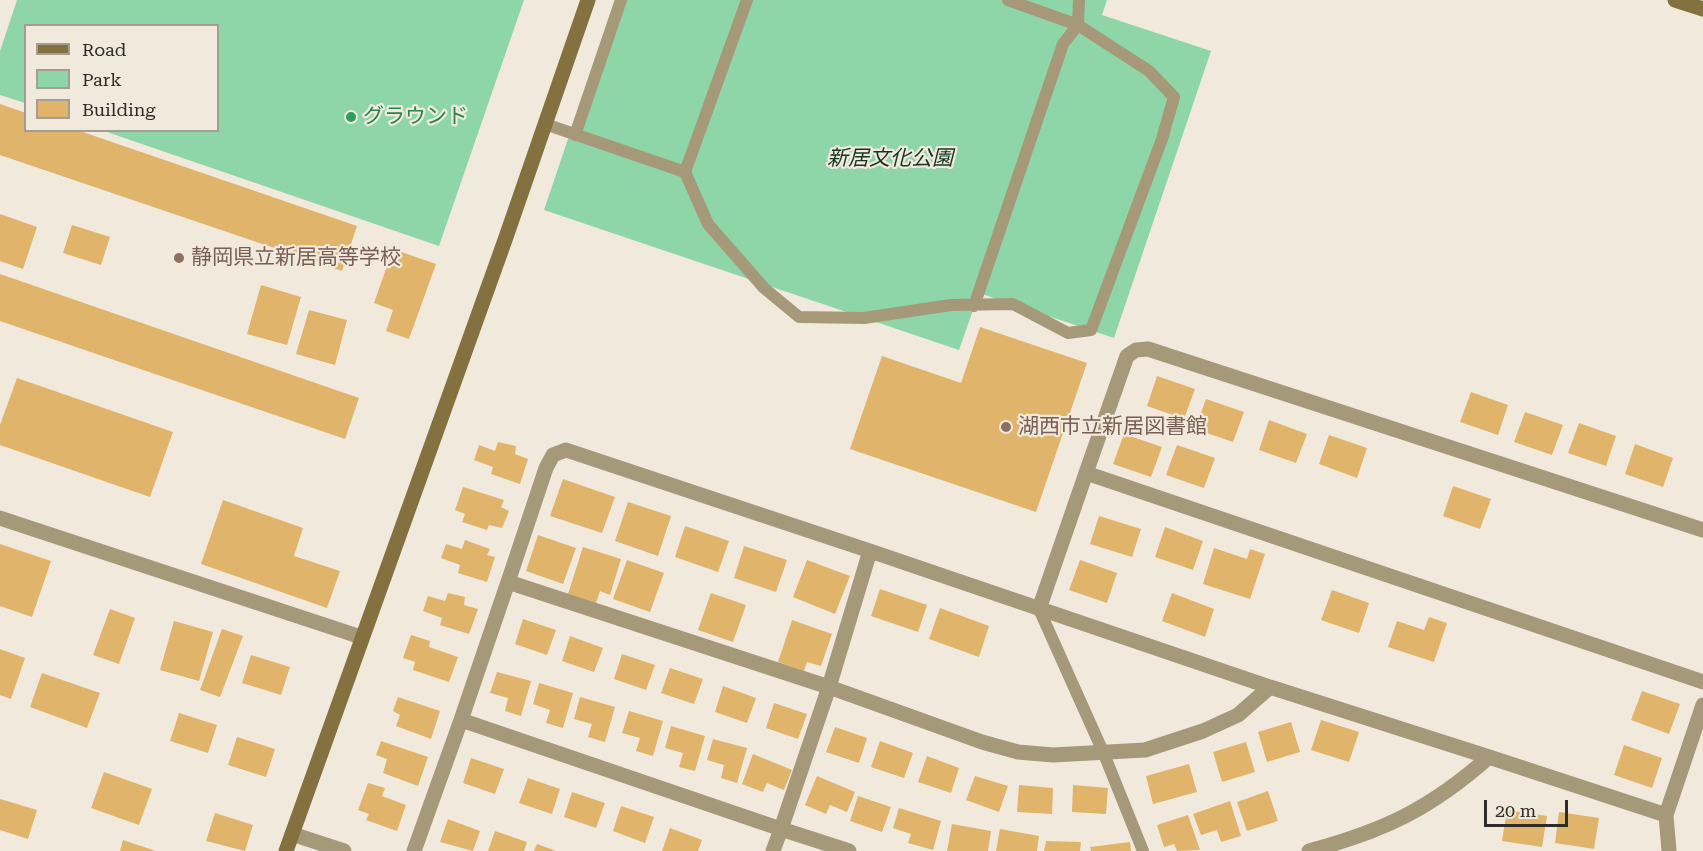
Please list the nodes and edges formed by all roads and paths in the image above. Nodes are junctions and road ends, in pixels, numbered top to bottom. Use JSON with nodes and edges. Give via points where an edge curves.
{"nodes":[{"id":1,"x":588,"y":0,"type":"edge"},
{"id":2,"x":621,"y":0,"type":"edge"},
{"id":3,"x":747,"y":0,"type":"edge"},
{"id":4,"x":1008,"y":0,"type":"edge"},
{"id":5,"x":1079,"y":0,"type":"edge"},
{"id":6,"x":1675,"y":0,"type":"edge"},
{"id":7,"x":1703,"y":9,"type":"edge"},
{"id":8,"x":1078,"y":25,"type":"junction"},
{"id":9,"x":545,"y":124,"type":"junction"},
{"id":10,"x":574,"y":135,"type":"junction"},
{"id":11,"x":685,"y":172,"type":"junction"},
{"id":12,"x":974,"y":306,"type":"junction"},
{"id":13,"x":1086,"y":473,"type":"junction"},
{"id":14,"x":0,"y":518,"type":"edge"},
{"id":15,"x":1703,"y":530,"type":"edge"},
{"id":16,"x":870,"y":551,"type":"junction"},
{"id":17,"x":508,"y":582,"type":"junction"},
{"id":18,"x":1039,"y":609,"type":"junction"},
{"id":19,"x":361,"y":637,"type":"junction"},
{"id":20,"x":1703,"y":682,"type":"edge"},
{"id":21,"x":829,"y":687,"type":"junction"},
{"id":22,"x":1270,"y":687,"type":"junction"},
{"id":23,"x":1703,"y":705,"type":"edge"},
{"id":24,"x":461,"y":720,"type":"junction"},
{"id":25,"x":1104,"y":754,"type":"junction"},
{"id":26,"x":1489,"y":757,"type":"junction"},
{"id":27,"x":1666,"y":815,"type":"junction"},
{"id":28,"x":781,"y":829,"type":"junction"},
{"id":29,"x":292,"y":834,"type":"junction"},
{"id":30,"x":286,"y":851,"type":"edge"},
{"id":31,"x":344,"y":851,"type":"edge"},
{"id":32,"x":414,"y":851,"type":"edge"},
{"id":33,"x":773,"y":851,"type":"edge"},
{"id":34,"x":849,"y":851,"type":"edge"},
{"id":35,"x":1143,"y":851,"type":"edge"},
{"id":36,"x":1309,"y":851,"type":"edge"},
{"id":37,"x":1669,"y":851,"type":"edge"}],
"edges":[{"from":1,"to":9,"type":"street"},
{"from":2,"to":10,"type":"lane"},
{"from":3,"to":11,"type":"lane"},
{"from":4,"to":8,"type":"lane"},
{"from":5,"to":8,"type":"lane"},
{"from":6,"to":7,"type":"street"},
{"from":8,"to":12,"type":"lane","via":[[1063,44]]},
{"from":8,"to":12,"type":"lane","via":[[1149,71],[1174,97],[1162,139],[1091,330],[1068,333],[1013,304]]},
{"from":9,"to":10,"type":"lane"},
{"from":9,"to":19,"type":"street"},
{"from":10,"to":11,"type":"lane"},
{"from":11,"to":12,"type":"lane","via":[[708,224],[764,288],[799,317],[864,318],[951,305]]},
{"from":13,"to":15,"type":"street","via":[[1127,356],[1148,349]]},
{"from":13,"to":18,"type":"street"},
{"from":13,"to":20,"type":"street"},
{"from":14,"to":19,"type":"street"},
{"from":16,"to":17,"type":"street","via":[[566,450],[553,455],[546,468]]},
{"from":16,"to":18,"type":"street"},
{"from":16,"to":21,"type":"street"},
{"from":17,"to":21,"type":"street"},
{"from":17,"to":24,"type":"street"},
{"from":18,"to":22,"type":"street"},
{"from":18,"to":25,"type":"lane"},
{"from":19,"to":29,"type":"street"},
{"from":21,"to":25,"type":"street","via":[[1017,752]]},
{"from":21,"to":28,"type":"street"},
{"from":22,"to":25,"type":"street","via":[[1238,715],[1203,731],[1145,750]]},
{"from":22,"to":26,"type":"street"},
{"from":23,"to":27,"type":"street"},
{"from":24,"to":28,"type":"street"},
{"from":24,"to":32,"type":"street"},
{"from":25,"to":35,"type":"lane"},
{"from":26,"to":27,"type":"street"},
{"from":26,"to":36,"type":"street","via":[[1456,786],[1401,820]]},
{"from":27,"to":37,"type":"street"},
{"from":28,"to":33,"type":"street"},
{"from":28,"to":34,"type":"street"},
{"from":29,"to":30,"type":"street"},
{"from":29,"to":31,"type":"street"}]}
